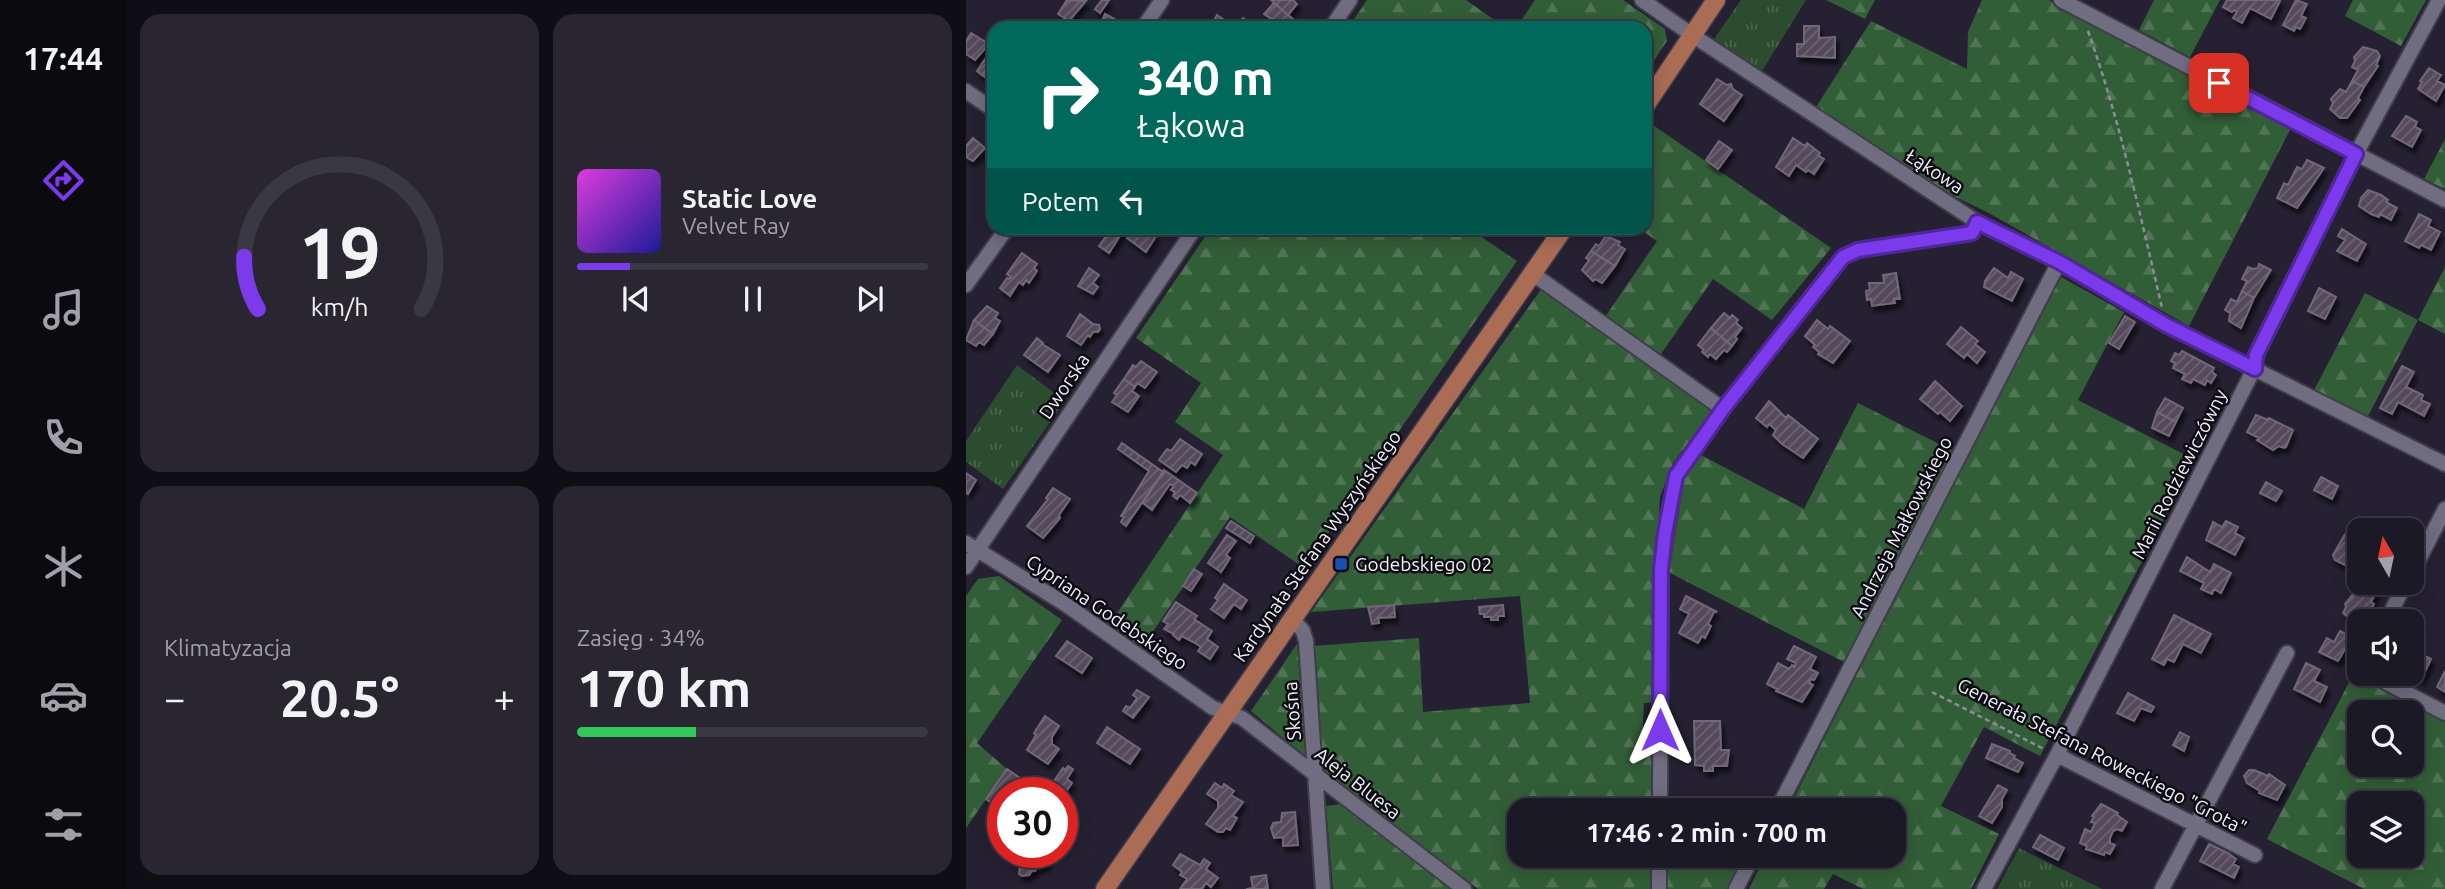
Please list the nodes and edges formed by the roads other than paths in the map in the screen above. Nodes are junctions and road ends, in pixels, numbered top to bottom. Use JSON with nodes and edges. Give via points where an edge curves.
{"nodes":[{"id":1,"x":1350,"y":0,"type":"edge"},
{"id":2,"x":1642,"y":0,"type":"edge"},
{"id":3,"x":1716,"y":0,"type":"edge"},
{"id":4,"x":2061,"y":0,"type":"edge"},
{"id":5,"x":2438,"y":0,"type":"edge"},
{"id":6,"x":1160,"y":1,"type":"edge"},
{"id":7,"x":1147,"y":21,"type":"edge"},
{"id":8,"x":1336,"y":21,"type":"edge"},
{"id":9,"x":1692,"y":35,"type":"junction"},
{"id":10,"x":966,"y":91,"type":"edge"},
{"id":11,"x":1652,"y":95,"type":"edge"},
{"id":12,"x":987,"y":105,"type":"edge"},
{"id":13,"x":2356,"y":154,"type":"junction"},
{"id":14,"x":2445,"y":200,"type":"edge"},
{"id":15,"x":1977,"y":222,"type":"junction"},
{"id":16,"x":1002,"y":235,"type":"edge"},
{"id":17,"x":1190,"y":235,"type":"edge"},
{"id":18,"x":1559,"y":235,"type":"edge"},
{"id":19,"x":2059,"y":262,"type":"junction"},
{"id":20,"x":1533,"y":274,"type":"junction"},
{"id":21,"x":966,"y":285,"type":"edge"},
{"id":22,"x":2255,"y":369,"type":"junction"},
{"id":23,"x":1723,"y":409,"type":"junction"},
{"id":24,"x":2445,"y":464,"type":"edge"},
{"id":25,"x":2445,"y":509,"type":"edge"},
{"id":26,"x":972,"y":547,"type":"edge"},
{"id":27,"x":2424,"y":550,"type":"edge"},
{"id":28,"x":966,"y":567,"type":"edge"},
{"id":29,"x":1292,"y":618,"type":"junction"},
{"id":30,"x":2287,"y":653,"type":"dead end"},
{"id":31,"x":2393,"y":686,"type":"edge"},
{"id":32,"x":1226,"y":713,"type":"junction"},
{"id":33,"x":2445,"y":713,"type":"edge"},
{"id":34,"x":2057,"y":755,"type":"junction"},
{"id":35,"x":1316,"y":774,"type":"junction"},
{"id":36,"x":1660,"y":798,"type":"edge"},
{"id":37,"x":1783,"y":798,"type":"edge"},
{"id":38,"x":2196,"y":824,"type":"junction"},
{"id":39,"x":2255,"y":855,"type":"dead end"},
{"id":40,"x":1659,"y":868,"type":"edge"},
{"id":41,"x":1747,"y":868,"type":"edge"},
{"id":42,"x":1105,"y":889,"type":"edge"},
{"id":43,"x":1323,"y":889,"type":"edge"},
{"id":44,"x":1464,"y":889,"type":"edge"},
{"id":45,"x":1659,"y":889,"type":"edge"},
{"id":46,"x":1736,"y":889,"type":"edge"},
{"id":47,"x":1984,"y":889,"type":"edge"},
{"id":48,"x":2162,"y":889,"type":"edge"}],
"edges":[{"from":1,"to":8,"type":"street"},
{"from":2,"to":9,"type":"street","name":"Łąkowa"},
{"from":3,"to":9,"type":"main road"},
{"from":4,"to":13,"type":"street"},
{"from":5,"to":13,"type":"street","name":"Marii Rodziewiczówny"},
{"from":6,"to":7,"type":"street"},
{"from":9,"to":11,"type":"main road"},
{"from":9,"to":15,"type":"street","name":"Łąkowa"},
{"from":10,"to":12,"type":"street"},
{"from":13,"to":14,"type":"street"},
{"from":13,"to":22,"type":"street","name":"Marii Rodziewiczówny","via":[[2256,355]]},
{"from":15,"to":19,"type":"street","name":"Łąkowa"},
{"from":15,"to":23,"type":"street","via":[[1972,233],[1858,250],[1843,257]]},
{"from":16,"to":21,"type":"street"},
{"from":17,"to":26,"type":"street","name":"Dworska"},
{"from":18,"to":20,"type":"main road","name":"Kardynała Stefana Wyszyńskiego"},
{"from":19,"to":22,"type":"street","name":"Łąkowa","via":[[2166,325]]},
{"from":19,"to":37,"type":"street","name":"Andrzeja Małkowskiego"},
{"from":20,"to":23,"type":"street"},
{"from":20,"to":29,"type":"main road","name":"Kardynała Stefana Wyszyńskiego"},
{"from":22,"to":24,"type":"street","name":"Łąkowa"},
{"from":22,"to":34,"type":"street","name":"Marii Rodziewiczówny"},
{"from":23,"to":36,"type":"street","via":[[1676,476],[1665,533]]},
{"from":25,"to":27,"type":"street"},
{"from":26,"to":28,"type":"street","name":"Dworska"},
{"from":26,"to":32,"type":"street","name":"Cypriana Godebskiego"},
{"from":29,"to":32,"type":"main road","name":"Kardynała Stefana Wyszyńskiego"},
{"from":29,"to":35,"type":"street","name":"Skośna","via":[[1306,641]]},
{"from":30,"to":38,"type":"street"},
{"from":31,"to":33,"type":"street"},
{"from":32,"to":35,"type":"street","name":"Aleja Bluesa","via":[[1242,718]]},
{"from":32,"to":42,"type":"main road","name":"Kardynała Stefana Wyszyńskiego"},
{"from":34,"to":38,"type":"street","name":"Generała Stefana Roweckiego \"Grota\""},
{"from":34,"to":47,"type":"street","name":"Marii Rodziewiczówny"},
{"from":35,"to":43,"type":"street","name":"Skośna"},
{"from":35,"to":44,"type":"street","name":"Aleja Bluesa"},
{"from":38,"to":39,"type":"street","name":"Generała Stefana Roweckiego \"Grota\""},
{"from":38,"to":48,"type":"street"},
{"from":40,"to":45,"type":"street"},
{"from":41,"to":46,"type":"street"}]}
